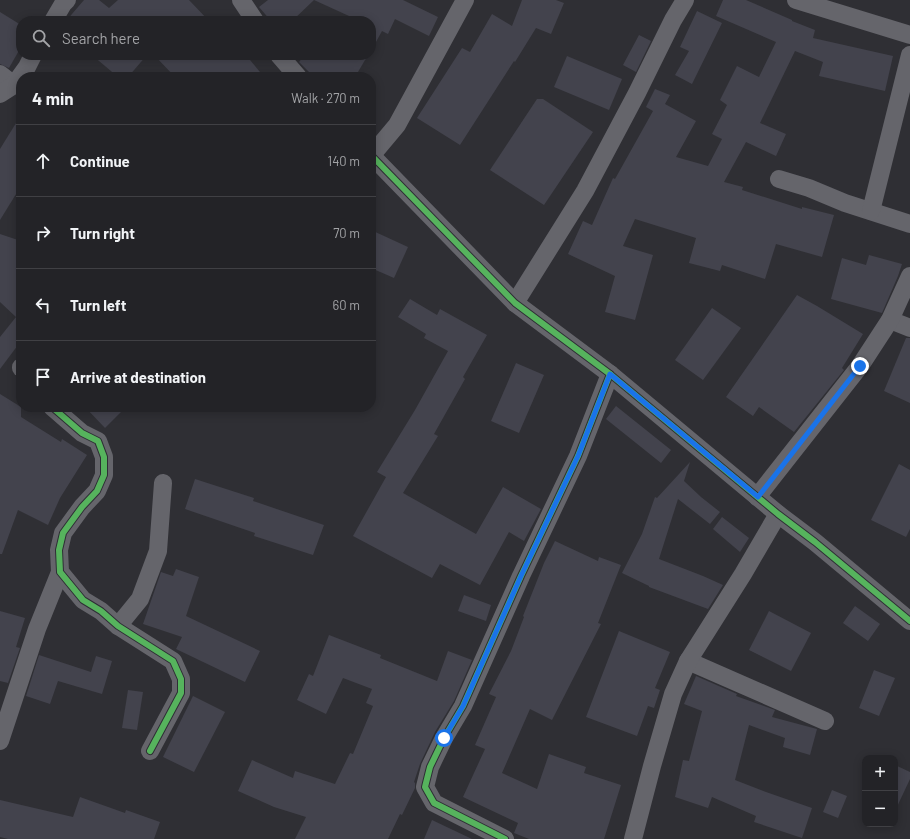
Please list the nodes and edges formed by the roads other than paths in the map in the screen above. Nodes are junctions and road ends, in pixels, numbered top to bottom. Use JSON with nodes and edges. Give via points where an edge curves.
{"nodes":[{"id":1,"x":67,"y":0,"type":"edge"},
{"id":2,"x":465,"y":0,"type":"edge"},
{"id":3,"x":685,"y":0,"type":"edge"},
{"id":4,"x":796,"y":0,"type":"edge"},
{"id":5,"x":56,"y":16,"type":"edge"},
{"id":6,"x":910,"y":35,"type":"edge"},
{"id":7,"x":910,"y":55,"type":"edge"},
{"id":8,"x":30,"y":60,"type":"edge"},
{"id":9,"x":283,"y":60,"type":"edge"},
{"id":10,"x":21,"y":72,"type":"edge"},
{"id":11,"x":294,"y":72,"type":"edge"},
{"id":12,"x":16,"y":76,"type":"edge"},
{"id":13,"x":5,"y":84,"type":"edge"},
{"id":14,"x":376,"y":149,"type":"edge"},
{"id":15,"x":376,"y":160,"type":"edge"},
{"id":16,"x":779,"y":179,"type":"dead end"},
{"id":17,"x":871,"y":211,"type":"junction"},
{"id":18,"x":910,"y":224,"type":"edge"},
{"id":19,"x":910,"y":276,"type":"edge"},
{"id":20,"x":515,"y":303,"type":"junction"},
{"id":21,"x":890,"y":320,"type":"junction"},
{"id":22,"x":910,"y":328,"type":"edge"},
{"id":23,"x":610,"y":374,"type":"junction"},
{"id":24,"x":58,"y":412,"type":"edge"},
{"id":25,"x":163,"y":483,"type":"dead end"},
{"id":26,"x":758,"y":497,"type":"junction"},
{"id":27,"x":778,"y":514,"type":"junction"},
{"id":28,"x":60,"y":572,"type":"junction"},
{"id":29,"x":910,"y":621,"type":"edge"},
{"id":30,"x":118,"y":626,"type":"junction"},
{"id":31,"x":688,"y":661,"type":"junction"},
{"id":32,"x":825,"y":721,"type":"dead end"},
{"id":33,"x":0,"y":741,"type":"edge"},
{"id":34,"x":150,"y":751,"type":"dead end"},
{"id":35,"x":505,"y":839,"type":"edge"},
{"id":36,"x":634,"y":839,"type":"edge"}],
"edges":[{"from":1,"to":5,"type":"street"},
{"from":2,"to":14,"type":"street","via":[[397,125]]},
{"from":3,"to":20,"type":"street","via":[[585,191]]},
{"from":4,"to":6,"type":"street"},
{"from":7,"to":17,"type":"street"},
{"from":8,"to":10,"type":"street"},
{"from":9,"to":11,"type":"street"},
{"from":12,"to":13,"type":"street"},
{"from":15,"to":20,"type":"street"},
{"from":16,"to":17,"type":"street"},
{"from":17,"to":18,"type":"street"},
{"from":19,"to":21,"type":"street"},
{"from":20,"to":23,"type":"street"},
{"from":21,"to":22,"type":"street"},
{"from":21,"to":26,"type":"street","via":[[860,366]]},
{"from":23,"to":26,"type":"street"},
{"from":23,"to":35,"type":"street","via":[[578,456],[463,706],[430,767],[425,787],[434,803]]},
{"from":24,"to":28,"type":"street","via":[[82,433],[98,441],[104,457],[104,475],[97,491],[63,534],[59,550]]},
{"from":25,"to":30,"type":"street","via":[[158,551],[140,599]]},
{"from":26,"to":27,"type":"street"},
{"from":27,"to":29,"type":"street"},
{"from":27,"to":31,"type":"street"},
{"from":28,"to":30,"type":"street","via":[[83,600]]},
{"from":28,"to":33,"type":"street","via":[[37,629]]},
{"from":30,"to":34,"type":"street","via":[[173,661],[182,679],[181,693]]},
{"from":31,"to":32,"type":"street"},
{"from":31,"to":36,"type":"street","via":[[673,694]]}]}
